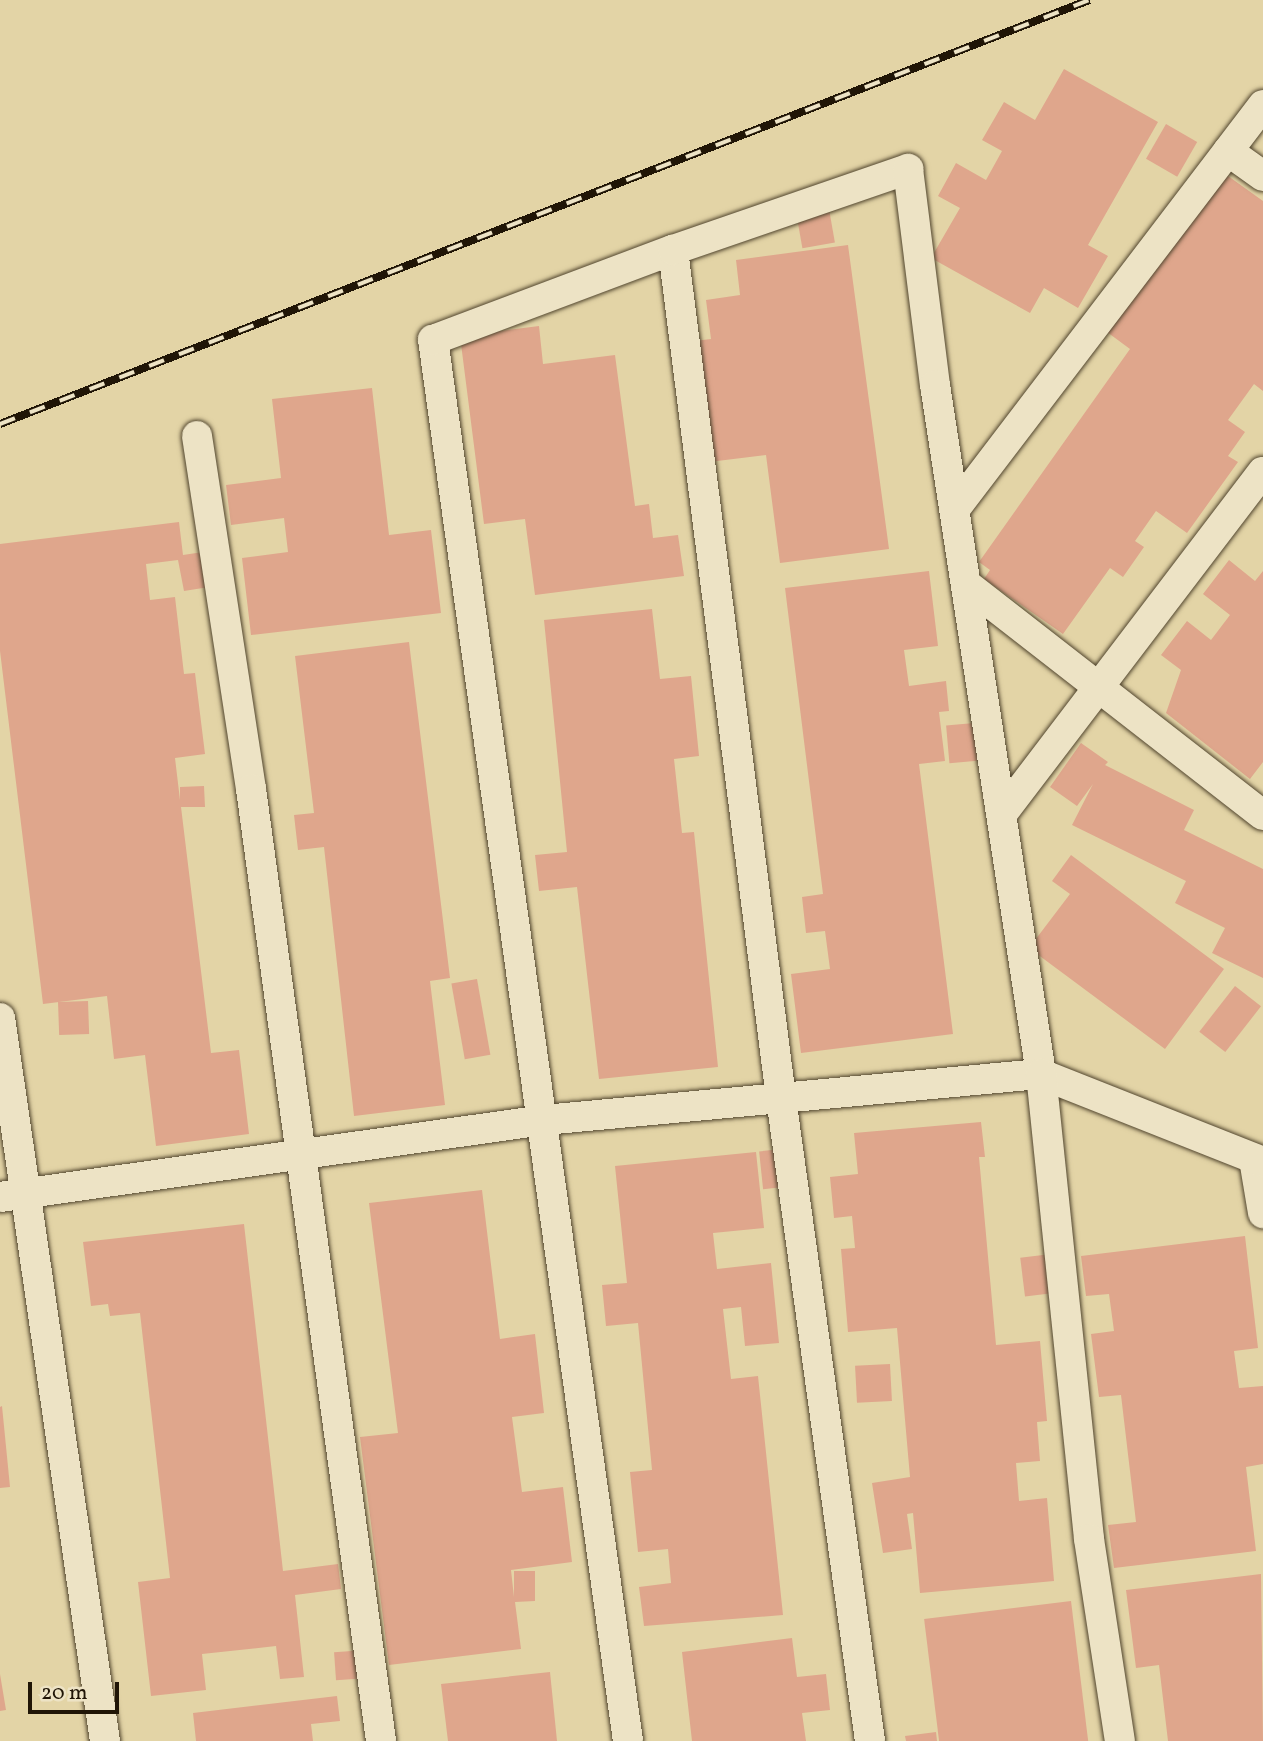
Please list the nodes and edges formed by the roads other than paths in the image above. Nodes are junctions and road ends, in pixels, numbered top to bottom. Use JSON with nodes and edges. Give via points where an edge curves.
{"nodes":[{"id":1,"x":1263,"y":104,"type":"edge"},
{"id":2,"x":1228,"y":151,"type":"junction"},
{"id":3,"x":1263,"y":176,"type":"edge"},
{"id":4,"x":673,"y":250,"type":"junction"},
{"id":5,"x":197,"y":436,"type":"dead end"},
{"id":6,"x":1263,"y":472,"type":"edge"},
{"id":7,"x":955,"y":509,"type":"junction"},
{"id":8,"x":966,"y":584,"type":"junction"},
{"id":9,"x":1098,"y":688,"type":"junction"},
{"id":10,"x":1002,"y":814,"type":"junction"},
{"id":11,"x":1263,"y":815,"type":"edge"},
{"id":12,"x":0,"y":1018,"type":"edge"},
{"id":13,"x":1041,"y":1074,"type":"junction"},
{"id":14,"x":781,"y":1098,"type":"junction"},
{"id":15,"x":544,"y":1120,"type":"junction"},
{"id":16,"x":302,"y":1154,"type":"junction"},
{"id":17,"x":1259,"y":1160,"type":"edge"},
{"id":18,"x":13,"y":1195,"type":"edge"},
{"id":19,"x":1263,"y":1213,"type":"edge"},
{"id":20,"x":105,"y":1741,"type":"edge"},
{"id":21,"x":381,"y":1741,"type":"edge"},
{"id":22,"x":628,"y":1741,"type":"edge"},
{"id":23,"x":870,"y":1741,"type":"edge"},
{"id":24,"x":1119,"y":1741,"type":"edge"}],
"edges":[{"from":1,"to":2,"type":"street"},
{"from":2,"to":3,"type":"street"},
{"from":2,"to":7,"type":"street"},
{"from":4,"to":7,"type":"street","via":[[908,169]]},
{"from":4,"to":14,"type":"street"},
{"from":4,"to":15,"type":"street","via":[[433,341]]},
{"from":5,"to":16,"type":"street"},
{"from":6,"to":9,"type":"street"},
{"from":7,"to":8,"type":"street"},
{"from":8,"to":9,"type":"street"},
{"from":8,"to":10,"type":"street"},
{"from":9,"to":10,"type":"street"},
{"from":9,"to":11,"type":"street"},
{"from":10,"to":13,"type":"street"},
{"from":12,"to":18,"type":"street"},
{"from":13,"to":14,"type":"street"},
{"from":13,"to":17,"type":"street"},
{"from":13,"to":24,"type":"street","via":[[1089,1539]]},
{"from":14,"to":15,"type":"street"},
{"from":14,"to":23,"type":"street"},
{"from":15,"to":16,"type":"street"},
{"from":15,"to":22,"type":"street"},
{"from":16,"to":18,"type":"street"},
{"from":16,"to":21,"type":"street"},
{"from":17,"to":19,"type":"street"},
{"from":18,"to":20,"type":"street"}]}
